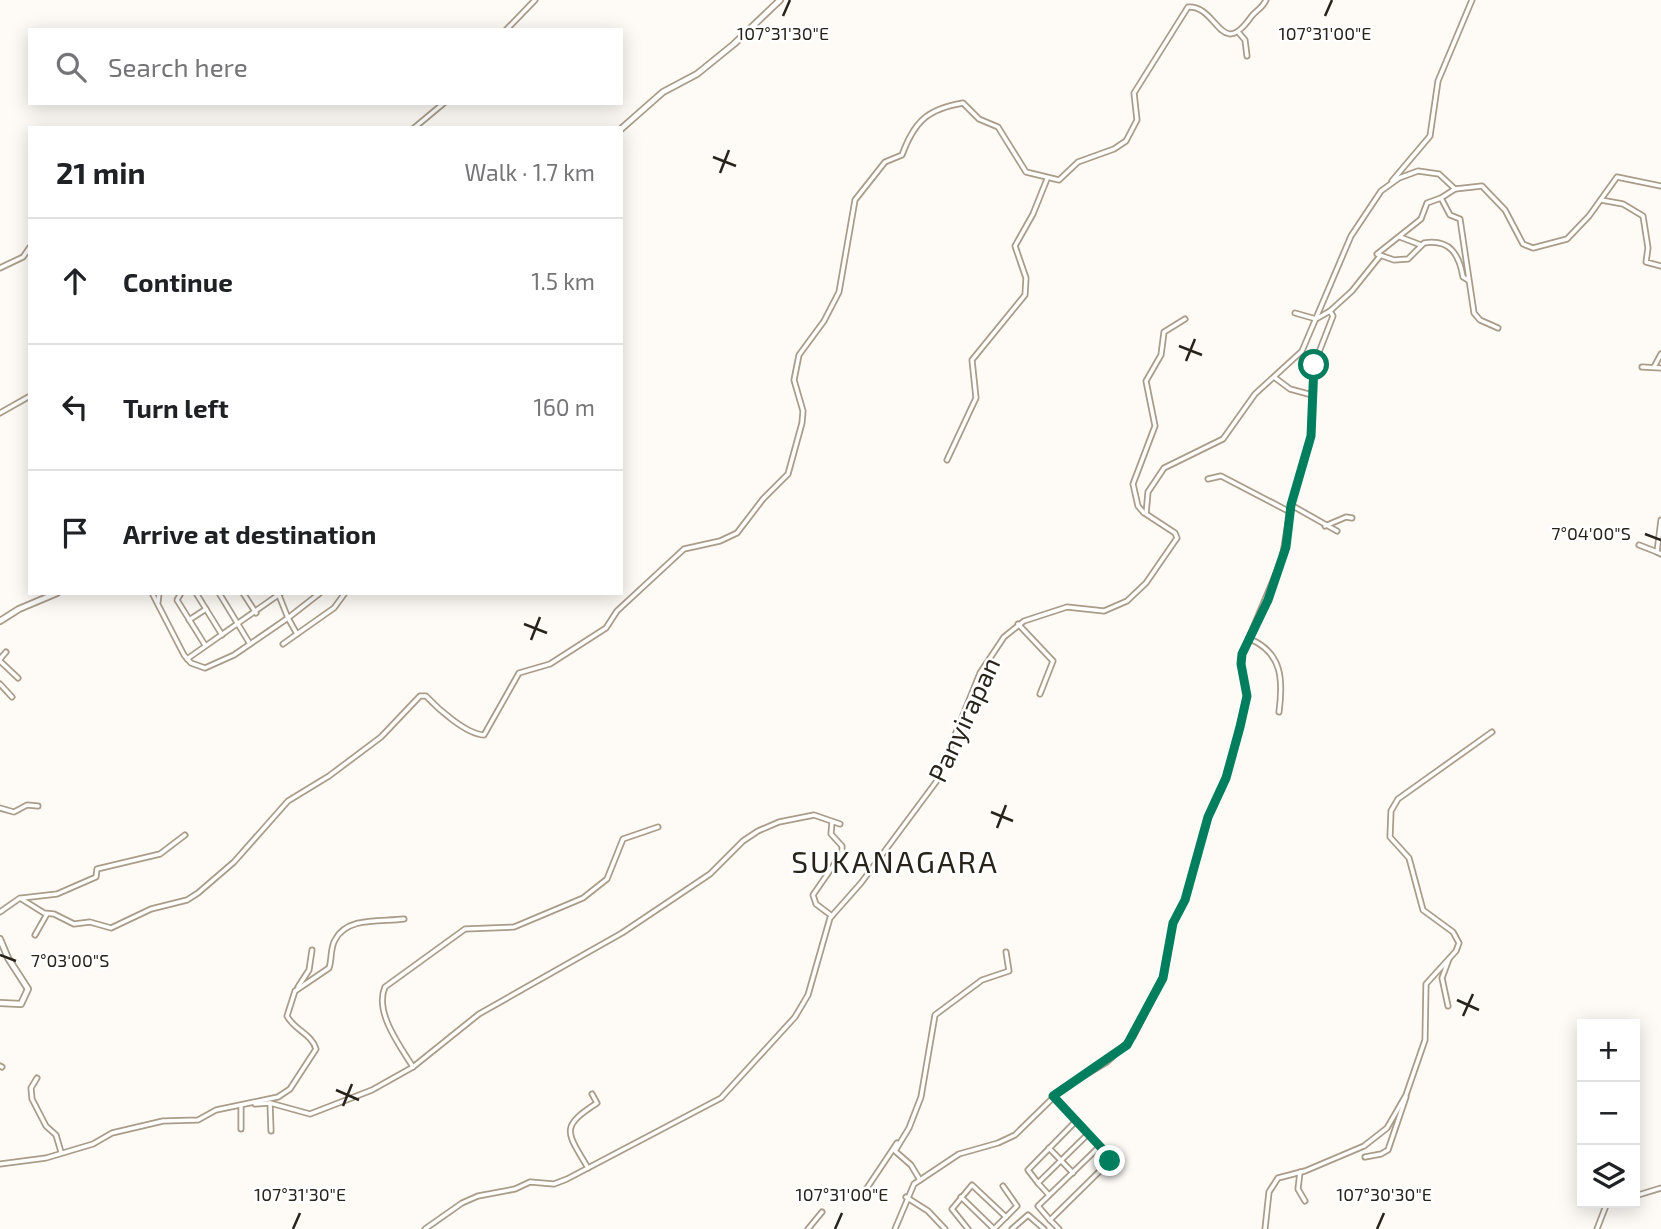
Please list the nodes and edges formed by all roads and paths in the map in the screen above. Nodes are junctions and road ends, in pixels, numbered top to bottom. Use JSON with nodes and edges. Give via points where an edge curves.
{"nodes":[{"id":1,"x":535,"y":0,"type":"edge"},
{"id":2,"x":780,"y":0,"type":"edge"},
{"id":3,"x":1266,"y":0,"type":"edge"},
{"id":4,"x":1472,"y":0,"type":"edge"},
{"id":5,"x":508,"y":28,"type":"edge"},
{"id":6,"x":1239,"y":33,"type":"junction"},
{"id":7,"x":1247,"y":57,"type":"dead end"},
{"id":8,"x":442,"y":105,"type":"edge"},
{"id":9,"x":416,"y":126,"type":"edge"},
{"id":10,"x":623,"y":127,"type":"edge"},
{"id":11,"x":1047,"y":179,"type":"junction"},
{"id":12,"x":1390,"y":183,"type":"junction"},
{"id":13,"x":1661,"y":186,"type":"edge"},
{"id":14,"x":1455,"y":189,"type":"junction"},
{"id":15,"x":1441,"y":198,"type":"junction"},
{"id":16,"x":1601,"y":200,"type":"junction"},
{"id":17,"x":1399,"y":236,"type":"junction"},
{"id":18,"x":1421,"y":245,"type":"junction"},
{"id":19,"x":28,"y":250,"type":"edge"},
{"id":20,"x":1380,"y":256,"type":"junction"},
{"id":21,"x":1661,"y":267,"type":"edge"},
{"id":22,"x":0,"y":268,"type":"edge"},
{"id":23,"x":1468,"y":280,"type":"junction"},
{"id":24,"x":1331,"y":311,"type":"junction"},
{"id":25,"x":1295,"y":313,"type":"dead end"},
{"id":26,"x":1185,"y":319,"type":"dead end"},
{"id":27,"x":1316,"y":319,"type":"junction"},
{"id":28,"x":1498,"y":328,"type":"dead end"},
{"id":29,"x":1661,"y":354,"type":"edge"},
{"id":30,"x":1642,"y":367,"type":"dead end"},
{"id":31,"x":1654,"y":367,"type":"junction"},
{"id":32,"x":1661,"y":368,"type":"edge"},
{"id":33,"x":1273,"y":376,"type":"junction"},
{"id":34,"x":1312,"y":395,"type":"junction"},
{"id":35,"x":28,"y":397,"type":"edge"},
{"id":36,"x":0,"y":413,"type":"edge"},
{"id":37,"x":947,"y":460,"type":"dead end"},
{"id":38,"x":1208,"y":479,"type":"dead end"},
{"id":39,"x":1291,"y":505,"type":"junction"},
{"id":40,"x":1290,"y":512,"type":"junction"},
{"id":41,"x":1146,"y":514,"type":"junction"},
{"id":42,"x":1352,"y":518,"type":"dead end"},
{"id":43,"x":1661,"y":520,"type":"edge"},
{"id":44,"x":1324,"y":526,"type":"junction"},
{"id":45,"x":1336,"y":531,"type":"dead end"},
{"id":46,"x":1639,"y":545,"type":"dead end"},
{"id":47,"x":1659,"y":553,"type":"edge"},
{"id":48,"x":52,"y":595,"type":"edge"},
{"id":49,"x":153,"y":595,"type":"edge"},
{"id":50,"x":159,"y":595,"type":"edge"},
{"id":51,"x":180,"y":595,"type":"edge"},
{"id":52,"x":197,"y":595,"type":"edge"},
{"id":53,"x":220,"y":595,"type":"edge"},
{"id":54,"x":244,"y":595,"type":"edge"},
{"id":55,"x":278,"y":595,"type":"edge"},
{"id":56,"x":279,"y":595,"type":"edge"},
{"id":57,"x":318,"y":595,"type":"edge"},
{"id":58,"x":344,"y":595,"type":"edge"},
{"id":59,"x":158,"y":602,"type":"junction"},
{"id":60,"x":206,"y":609,"type":"junction"},
{"id":61,"x":256,"y":613,"type":"junction"},
{"id":62,"x":289,"y":618,"type":"junction"},
{"id":63,"x":189,"y":620,"type":"junction"},
{"id":64,"x":0,"y":621,"type":"edge"},
{"id":65,"x":1018,"y":624,"type":"junction"},
{"id":66,"x":238,"y":625,"type":"junction"},
{"id":67,"x":297,"y":634,"type":"junction"},
{"id":68,"x":222,"y":635,"type":"junction"},
{"id":69,"x":1250,"y":639,"type":"junction"},
{"id":70,"x":250,"y":644,"type":"junction"},
{"id":71,"x":283,"y":644,"type":"dead end"},
{"id":72,"x":205,"y":645,"type":"junction"},
{"id":73,"x":6,"y":652,"type":"dead end"},
{"id":74,"x":187,"y":659,"type":"junction"},
{"id":75,"x":0,"y":660,"type":"edge"},
{"id":76,"x":18,"y":678,"type":"dead end"},
{"id":77,"x":0,"y":684,"type":"edge"},
{"id":78,"x":1040,"y":694,"type":"dead end"},
{"id":79,"x":12,"y":697,"type":"dead end"},
{"id":80,"x":1279,"y":712,"type":"dead end"},
{"id":81,"x":1492,"y":732,"type":"dead end"},
{"id":82,"x":38,"y":806,"type":"dead end"},
{"id":83,"x":0,"y":808,"type":"edge"},
{"id":84,"x":832,"y":821,"type":"junction"},
{"id":85,"x":840,"y":824,"type":"dead end"},
{"id":86,"x":658,"y":827,"type":"dead end"},
{"id":87,"x":186,"y":835,"type":"dead end"},
{"id":88,"x":20,"y":898,"type":"junction"},
{"id":89,"x":0,"y":912,"type":"edge"},
{"id":90,"x":47,"y":914,"type":"junction"},
{"id":91,"x":832,"y":916,"type":"junction"},
{"id":92,"x":404,"y":919,"type":"dead end"},
{"id":93,"x":35,"y":935,"type":"dead end"},
{"id":94,"x":0,"y":939,"type":"edge"},
{"id":95,"x":312,"y":950,"type":"dead end"},
{"id":96,"x":1006,"y":952,"type":"dead end"},
{"id":97,"x":1450,"y":958,"type":"junction"},
{"id":98,"x":295,"y":992,"type":"junction"},
{"id":99,"x":0,"y":1003,"type":"edge"},
{"id":100,"x":1448,"y":1006,"type":"dead end"},
{"id":101,"x":414,"y":1067,"type":"junction"},
{"id":102,"x":37,"y":1078,"type":"dead end"},
{"id":103,"x":592,"y":1094,"type":"dead end"},
{"id":104,"x":1406,"y":1095,"type":"junction"},
{"id":105,"x":1053,"y":1096,"type":"junction"},
{"id":106,"x":270,"y":1103,"type":"junction"},
{"id":107,"x":255,"y":1104,"type":"junction"},
{"id":108,"x":241,"y":1106,"type":"junction"},
{"id":109,"x":1076,"y":1121,"type":"junction"},
{"id":110,"x":242,"y":1129,"type":"dead end"},
{"id":111,"x":271,"y":1131,"type":"dead end"},
{"id":112,"x":1088,"y":1134,"type":"junction"},
{"id":113,"x":898,"y":1142,"type":"junction"},
{"id":114,"x":1100,"y":1146,"type":"junction"},
{"id":115,"x":1049,"y":1148,"type":"junction"},
{"id":116,"x":61,"y":1153,"type":"junction"},
{"id":117,"x":1365,"y":1157,"type":"dead end"},
{"id":118,"x":1061,"y":1160,"type":"junction"},
{"id":119,"x":0,"y":1164,"type":"edge"},
{"id":120,"x":588,"y":1168,"type":"junction"},
{"id":121,"x":1073,"y":1172,"type":"junction"},
{"id":122,"x":1300,"y":1172,"type":"junction"},
{"id":123,"x":920,"y":1180,"type":"junction"},
{"id":124,"x":1038,"y":1183,"type":"junction"},
{"id":125,"x":1003,"y":1186,"type":"dead end"},
{"id":126,"x":1661,"y":1188,"type":"edge"},
{"id":127,"x":1640,"y":1194,"type":"edge"},
{"id":128,"x":1049,"y":1195,"type":"junction"},
{"id":129,"x":861,"y":1196,"type":"dead end"},
{"id":130,"x":906,"y":1197,"type":"junction"},
{"id":131,"x":961,"y":1197,"type":"junction"},
{"id":132,"x":1305,"y":1201,"type":"dead end"},
{"id":133,"x":1605,"y":1208,"type":"edge"},
{"id":134,"x":822,"y":1212,"type":"dead end"},
{"id":135,"x":1006,"y":1217,"type":"junction"},
{"id":136,"x":1050,"y":1220,"type":"junction"},
{"id":137,"x":1016,"y":1228,"type":"edge"},
{"id":138,"x":425,"y":1229,"type":"edge"},
{"id":139,"x":808,"y":1229,"type":"edge"},
{"id":140,"x":895,"y":1229,"type":"edge"},
{"id":141,"x":945,"y":1229,"type":"edge"},
{"id":142,"x":968,"y":1229,"type":"edge"},
{"id":143,"x":994,"y":1229,"type":"edge"},
{"id":144,"x":1044,"y":1229,"type":"edge"},
{"id":145,"x":1059,"y":1229,"type":"edge"},
{"id":146,"x":1265,"y":1229,"type":"edge"},
{"id":147,"x":1597,"y":1229,"type":"edge"}],
"edges":[{"from":1,"to":5,"type":"street"},
{"from":2,"to":10,"type":"street","via":[[697,74],[663,92]]},
{"from":3,"to":6,"type":"street"},
{"from":4,"to":12,"type":"street","via":[[1438,81],[1430,136]]},
{"from":6,"to":7,"type":"street"},
{"from":6,"to":11,"type":"street","via":[[1223,31],[1201,9],[1188,7],[1134,93],[1138,120],[1126,141],[1078,162],[1059,180]]},
{"from":8,"to":9,"type":"street"},
{"from":11,"to":37,"type":"street","via":[[1015,246],[1026,278],[1025,295],[972,360],[976,398]]},
{"from":11,"to":90,"type":"street","via":[[1026,172],[998,127],[979,119],[964,103],[922,118],[912,129],[902,155],[885,162],[855,200],[839,292],[797,362],[795,388],[803,411],[793,464],[742,529],[684,549],[617,611],[606,628],[550,664],[519,673],[484,735],[468,731],[426,696],[420,696],[382,737],[288,801],[234,862],[190,898],[152,908],[111,928],[90,922],[74,925]]},
{"from":12,"to":14,"type":"street","via":[[1412,172],[1428,171],[1439,174]]},
{"from":12,"to":27,"type":"street","via":[[1354,228]]},
{"from":13,"to":16,"type":"street","via":[[1619,176]]},
{"from":14,"to":15,"type":"street"},
{"from":14,"to":16,"type":"street","via":[[1484,188],[1530,248],[1567,239]]},
{"from":15,"to":17,"type":"street","via":[[1427,203],[1421,219]]},
{"from":15,"to":23,"type":"street","via":[[1450,215],[1460,219]]},
{"from":16,"to":21,"type":"street","via":[[1623,204],[1643,216],[1646,262]]},
{"from":17,"to":18,"type":"street"},
{"from":17,"to":20,"type":"street","via":[[1378,252]]},
{"from":18,"to":20,"type":"street","via":[[1408,259]]},
{"from":18,"to":23,"type":"street","via":[[1438,243],[1456,251]]},
{"from":19,"to":22,"type":"street"},
{"from":20,"to":24,"type":"street"},
{"from":23,"to":28,"type":"street","via":[[1474,313]]},
{"from":24,"to":27,"type":"street"},
{"from":24,"to":34,"type":"street","via":[[1314,365]]},
{"from":25,"to":27,"type":"street"},
{"from":26,"to":41,"type":"street","via":[[1164,332],[1161,355],[1146,381],[1155,426],[1133,484]]},
{"from":27,"to":33,"type":"street","via":[[1302,351]]},
{"from":29,"to":31,"type":"street"},
{"from":30,"to":31,"type":"street"},
{"from":31,"to":32,"type":"street"},
{"from":33,"to":34,"type":"street","via":[[1290,389]]},
{"from":33,"to":41,"type":"street","via":[[1249,400],[1223,439],[1164,468],[1148,492]]},
{"from":34,"to":39,"type":"street","via":[[1309,446]]},
{"from":35,"to":36,"type":"street"},
{"from":38,"to":40,"type":"street","via":[[1221,476]]},
{"from":39,"to":40,"type":"street"},
{"from":39,"to":44,"type":"street"},
{"from":40,"to":69,"type":"street","via":[[1282,559]]},
{"from":41,"to":65,"type":"street","name":"Panyirapan","via":[[1177,538],[1138,593],[1110,610],[1066,607]]},
{"from":42,"to":44,"type":"street"},
{"from":43,"to":47,"type":"street"},
{"from":44,"to":45,"type":"street"},
{"from":46,"to":47,"type":"street"},
{"from":48,"to":64,"type":"street"},
{"from":49,"to":59,"type":"street"},
{"from":50,"to":59,"type":"street"},
{"from":51,"to":63,"type":"street","via":[[177,600]]},
{"from":52,"to":60,"type":"street"},
{"from":53,"to":66,"type":"street"},
{"from":54,"to":61,"type":"street"},
{"from":55,"to":61,"type":"street"},
{"from":56,"to":62,"type":"street"},
{"from":57,"to":62,"type":"street"},
{"from":58,"to":67,"type":"street","via":[[334,608]]},
{"from":59,"to":74,"type":"street"},
{"from":60,"to":63,"type":"street"},
{"from":60,"to":68,"type":"street"},
{"from":61,"to":66,"type":"street"},
{"from":62,"to":67,"type":"street"},
{"from":62,"to":70,"type":"street"},
{"from":63,"to":72,"type":"street"},
{"from":65,"to":78,"type":"street","via":[[1053,661]]},
{"from":65,"to":91,"type":"street","name":"Panyirapan","via":[[980,673],[934,786]]},
{"from":66,"to":68,"type":"street"},
{"from":66,"to":70,"type":"street"},
{"from":67,"to":71,"type":"street"},
{"from":68,"to":72,"type":"street"},
{"from":69,"to":80,"type":"street","via":[[1270,651],[1279,664]]},
{"from":69,"to":105,"type":"street","via":[[1241,658],[1247,696],[1240,727],[1185,900],[1173,923],[1163,978],[1127,1045]]},
{"from":70,"to":74,"type":"street","via":[[213,667],[199,667]]},
{"from":72,"to":74,"type":"street"},
{"from":73,"to":75,"type":"street"},
{"from":75,"to":76,"type":"street"},
{"from":77,"to":79,"type":"street"},
{"from":81,"to":97,"type":"street","via":[[1408,790],[1391,811],[1390,837],[1409,858],[1423,910],[1457,937],[1458,947]]},
{"from":82,"to":83,"type":"street","via":[[27,805],[14,812]]},
{"from":84,"to":85,"type":"street"},
{"from":84,"to":91,"type":"street","via":[[831,834],[842,846],[842,853],[813,895],[816,904]]},
{"from":84,"to":101,"type":"street","via":[[814,815],[758,831],[698,882],[598,948],[468,1021]]},
{"from":86,"to":101,"type":"street","via":[[623,839],[610,874],[583,898],[514,927],[465,929],[385,987],[382,1004]]},
{"from":87,"to":88,"type":"street","via":[[160,854],[97,869],[96,877],[59,894]]},
{"from":88,"to":89,"type":"street"},
{"from":88,"to":90,"type":"street"},
{"from":90,"to":93,"type":"street"},
{"from":91,"to":120,"type":"street","name":"Panyirapan","via":[[804,1004],[741,1079],[721,1098]]},
{"from":92,"to":98,"type":"street","via":[[365,921],[344,931],[334,940],[329,968]]},
{"from":94,"to":99,"type":"street","via":[[28,989],[21,1004]]},
{"from":95,"to":98,"type":"street","via":[[309,970]]},
{"from":96,"to":113,"type":"street","via":[[1009,971],[982,980],[935,1015],[923,1091],[909,1128]]},
{"from":97,"to":100,"type":"street","via":[[1442,978]]},
{"from":97,"to":104,"type":"street","via":[[1426,984],[1426,1034]]},
{"from":98,"to":107,"type":"street","via":[[287,1016],[316,1049],[288,1092]]},
{"from":101,"to":106,"type":"street","via":[[322,1112],[307,1114]]},
{"from":102,"to":116,"type":"street","via":[[31,1088],[32,1099],[47,1129],[56,1135]]},
{"from":103,"to":120,"type":"street","via":[[597,1102],[575,1117],[570,1130]]},
{"from":104,"to":117,"type":"street","via":[[1388,1150]]},
{"from":104,"to":122,"type":"street","via":[[1387,1128],[1374,1140]]},
{"from":105,"to":109,"type":"street"},
{"from":105,"to":123,"type":"street","via":[[1015,1135],[959,1154]]},
{"from":106,"to":107,"type":"street"},
{"from":106,"to":111,"type":"street"},
{"from":107,"to":108,"type":"street"},
{"from":108,"to":110,"type":"street"},
{"from":108,"to":116,"type":"street","via":[[216,1110],[198,1120],[163,1121],[112,1133]]},
{"from":109,"to":112,"type":"street"},
{"from":109,"to":115,"type":"street"},
{"from":112,"to":114,"type":"street"},
{"from":112,"to":118,"type":"street"},
{"from":113,"to":123,"type":"street","via":[[896,1153]]},
{"from":113,"to":129,"type":"street"},
{"from":114,"to":121,"type":"street"},
{"from":114,"to":136,"type":"street","via":[[1110,1161]]},
{"from":115,"to":118,"type":"street"},
{"from":115,"to":124,"type":"street","via":[[1028,1171]]},
{"from":116,"to":119,"type":"street"},
{"from":118,"to":121,"type":"street"},
{"from":118,"to":124,"type":"street"},
{"from":120,"to":138,"type":"street","name":"Panyirapan","via":[[554,1184],[530,1182],[470,1199]]},
{"from":121,"to":128,"type":"street"},
{"from":122,"to":132,"type":"street","via":[[1298,1189]]},
{"from":122,"to":146,"type":"street","via":[[1282,1176],[1270,1188]]},
{"from":123,"to":130,"type":"street"},
{"from":124,"to":128,"type":"street"},
{"from":125,"to":135,"type":"street","via":[[1018,1204]]},
{"from":126,"to":127,"type":"street"},
{"from":128,"to":136,"type":"street","via":[[1038,1206]]},
{"from":130,"to":140,"type":"street"},
{"from":130,"to":141,"type":"street"},
{"from":131,"to":135,"type":"street","via":[[974,1184]]},
{"from":131,"to":142,"type":"street","via":[[952,1211]]},
{"from":131,"to":143,"type":"street"},
{"from":133,"to":147,"type":"street"},
{"from":134,"to":139,"type":"street"},
{"from":135,"to":143,"type":"street"},
{"from":136,"to":145,"type":"street"},
{"from":137,"to":144,"type":"street","via":[[1028,1215]]}]}
